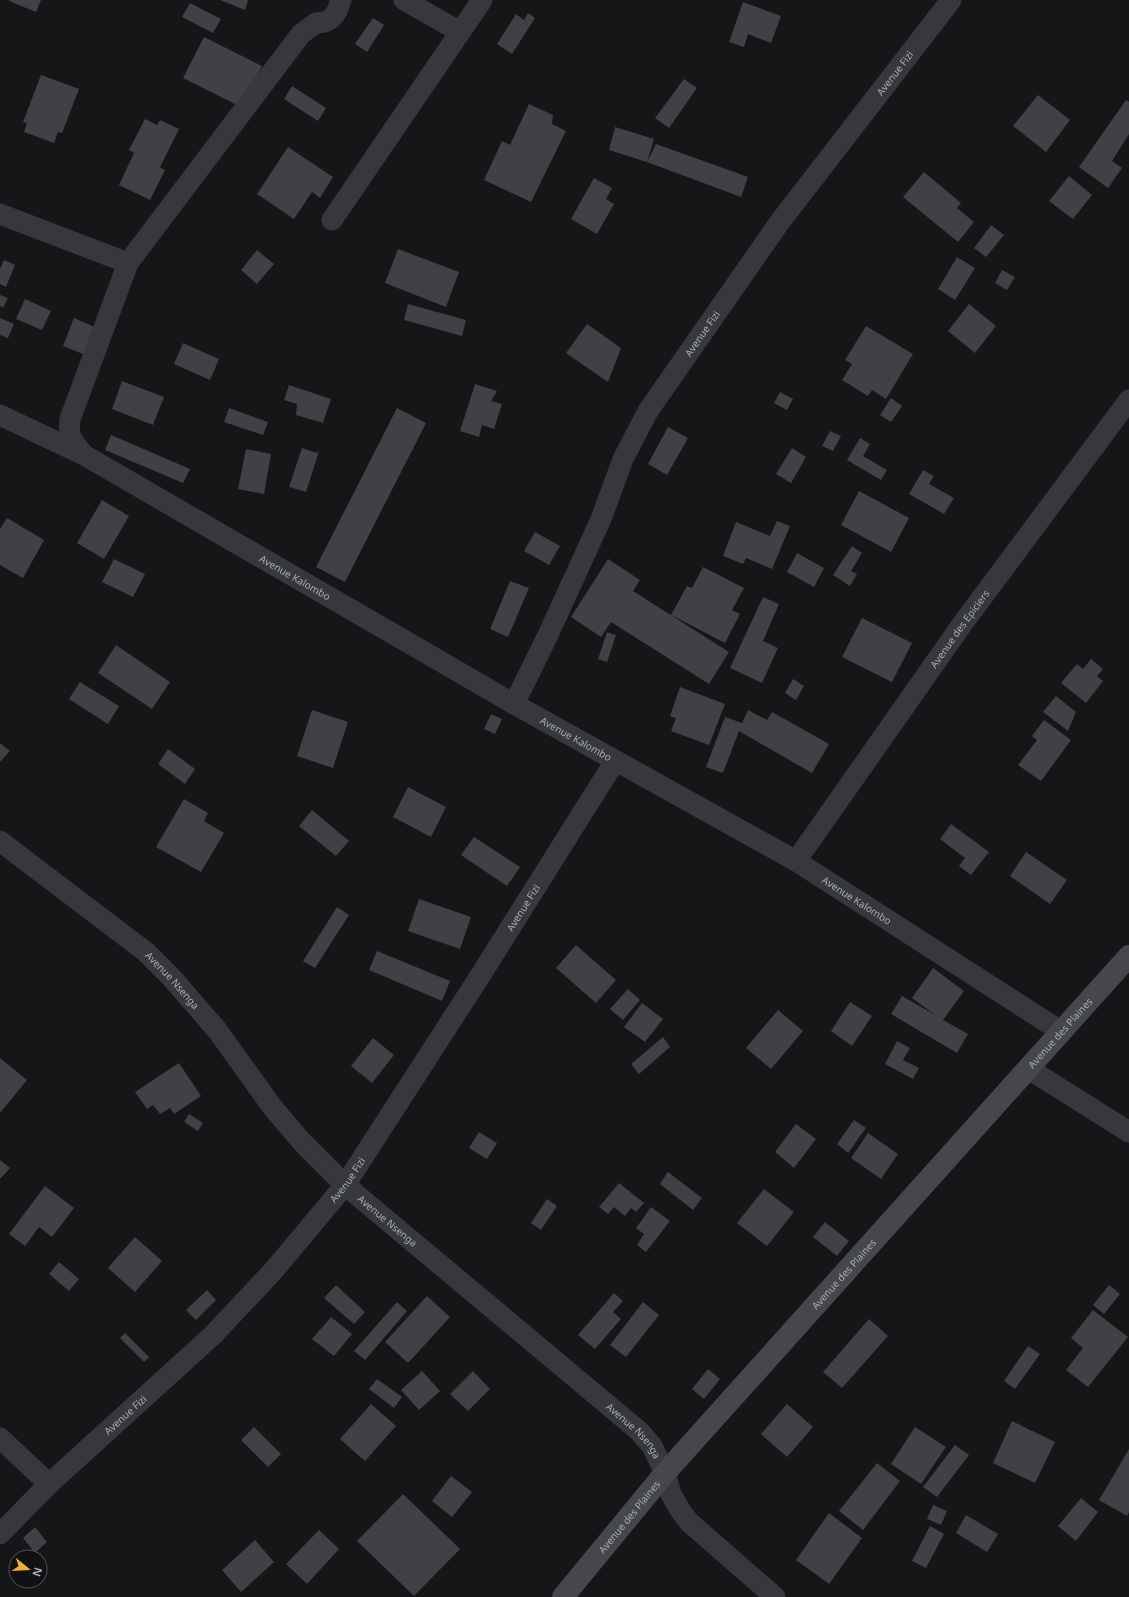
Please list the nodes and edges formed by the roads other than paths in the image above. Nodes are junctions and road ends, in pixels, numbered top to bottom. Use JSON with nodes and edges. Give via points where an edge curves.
{"nodes":[{"id":1,"x":341,"y":0,"type":"edge"},
{"id":2,"x":404,"y":0,"type":"edge"},
{"id":3,"x":482,"y":0,"type":"edge"},
{"id":4,"x":951,"y":0,"type":"edge"},
{"id":5,"x":460,"y":32,"type":"junction"},
{"id":6,"x":0,"y":214,"type":"edge"},
{"id":7,"x":332,"y":220,"type":"dead end"},
{"id":8,"x":128,"y":263,"type":"junction"},
{"id":9,"x":1129,"y":400,"type":"edge"},
{"id":10,"x":0,"y":415,"type":"edge"},
{"id":11,"x":84,"y":455,"type":"junction"},
{"id":12,"x":514,"y":704,"type":"junction"},
{"id":13,"x":615,"y":761,"type":"junction"},
{"id":14,"x":0,"y":841,"type":"edge"},
{"id":15,"x":796,"y":861,"type":"junction"},
{"id":16,"x":1129,"y":956,"type":"edge"},
{"id":17,"x":1062,"y":1032,"type":"junction"},
{"id":18,"x":1029,"y":1069,"type":"junction"},
{"id":19,"x":1129,"y":1132,"type":"edge"},
{"id":20,"x":345,"y":1185,"type":"junction"},
{"id":21,"x":0,"y":1438,"type":"edge"},
{"id":22,"x":665,"y":1474,"type":"junction"},
{"id":23,"x":49,"y":1484,"type":"junction"},
{"id":24,"x":0,"y":1534,"type":"edge"},
{"id":25,"x":563,"y":1597,"type":"edge"},
{"id":26,"x":775,"y":1597,"type":"edge"}],
"edges":[{"from":1,"to":8,"type":"street","via":[[332,18],[316,23],[301,34]]},
{"from":2,"to":5,"type":"street"},
{"from":3,"to":5,"type":"street"},
{"from":4,"to":12,"type":"street","name":"Avenue Fizi","via":[[779,223],[648,412],[623,459],[601,519]]},
{"from":5,"to":7,"type":"street"},
{"from":6,"to":8,"type":"street"},
{"from":8,"to":11,"type":"street","via":[[70,419],[71,439]]},
{"from":9,"to":15,"type":"street","name":"Avenue des Epiciers","via":[[963,623]]},
{"from":10,"to":11,"type":"street","name":"Avenue Kalombo"},
{"from":11,"to":12,"type":"street","name":"Avenue Kalombo"},
{"from":12,"to":13,"type":"street","name":"Avenue Kalombo"},
{"from":13,"to":15,"type":"street","name":"Avenue Kalombo"},
{"from":13,"to":20,"type":"street","name":"Avenue Fizi"},
{"from":14,"to":20,"type":"street","name":"Avenue Nsenga","via":[[146,952],[217,1030],[273,1108],[302,1142]]},
{"from":15,"to":17,"type":"street","name":"Avenue Kalombo"},
{"from":16,"to":17,"type":"street","name":"Avenue des Plaines"},
{"from":17,"to":18,"type":"street","name":"Avenue des Plaines"},
{"from":18,"to":19,"type":"street"},
{"from":18,"to":22,"type":"street","name":"Avenue des Plaines"},
{"from":20,"to":22,"type":"street","name":"Avenue Nsenga","via":[[639,1431],[652,1446]]},
{"from":20,"to":23,"type":"street","name":"Avenue Fizi","via":[[274,1270],[213,1335]]},
{"from":21,"to":23,"type":"street"},
{"from":22,"to":25,"type":"street","name":"Avenue des Plaines"},
{"from":22,"to":26,"type":"street","name":"Avenue Nsenga","via":[[671,1494],[690,1522]]},
{"from":23,"to":24,"type":"street","name":"Avenue Fizi"}]}
